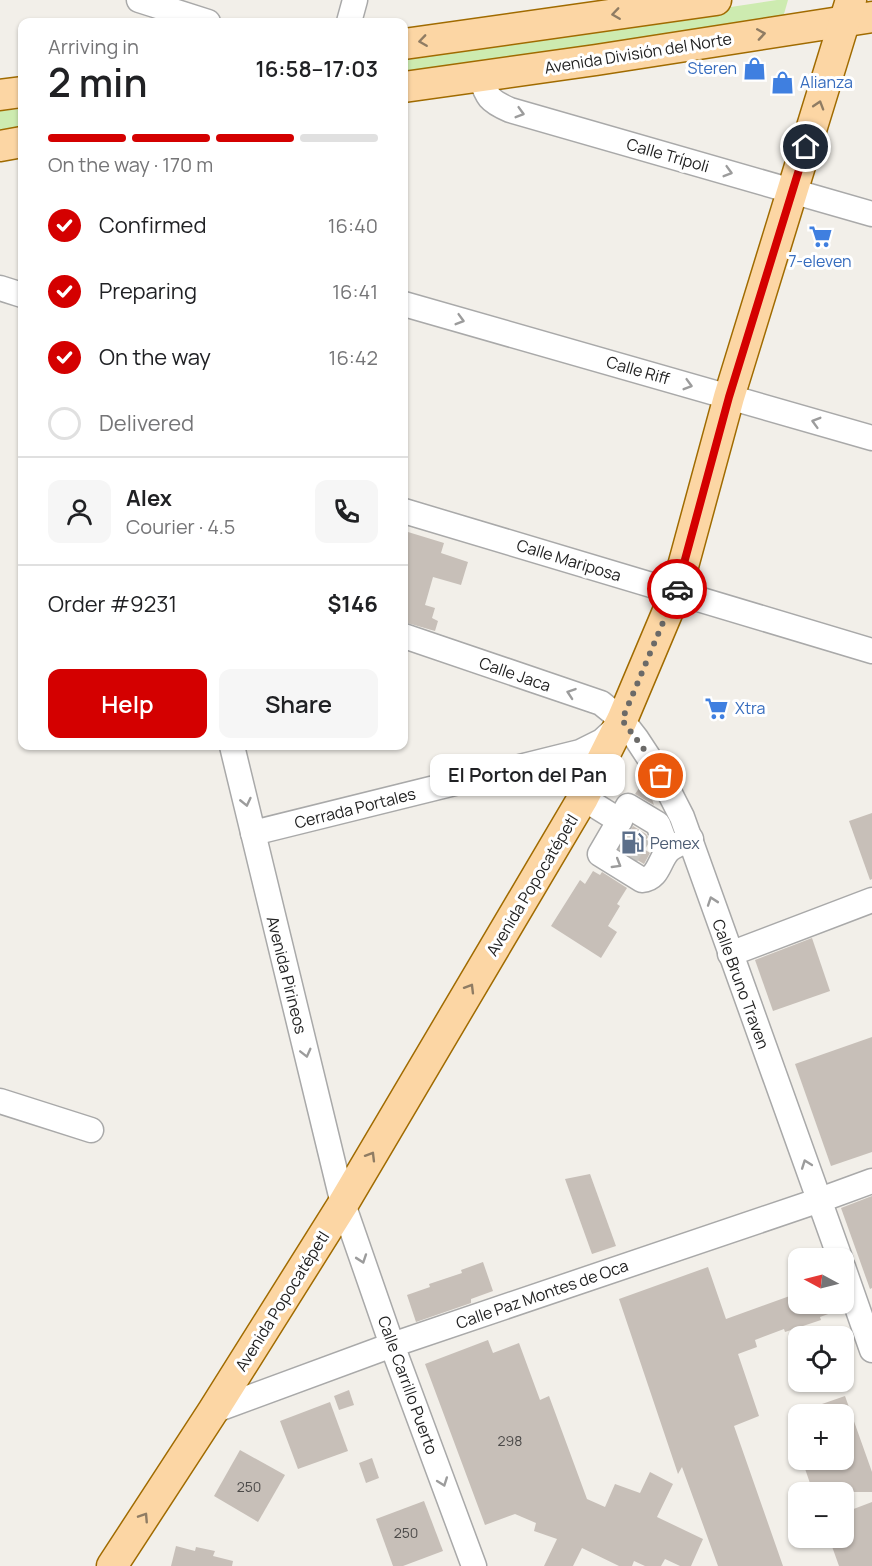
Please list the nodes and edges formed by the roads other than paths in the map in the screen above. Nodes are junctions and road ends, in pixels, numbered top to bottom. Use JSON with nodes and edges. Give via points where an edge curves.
{"nodes":[{"id":1,"x":139,"y":0,"type":"edge"},
{"id":2,"x":355,"y":0,"type":"edge"},
{"id":3,"x":716,"y":0,"type":"edge"},
{"id":4,"x":856,"y":13,"type":"edge"},
{"id":5,"x":195,"y":18,"type":"edge"},
{"id":6,"x":350,"y":18,"type":"edge"},
{"id":7,"x":408,"y":43,"type":"edge"},
{"id":8,"x":480,"y":76,"type":"junction"},
{"id":9,"x":408,"y":86,"type":"edge"},
{"id":10,"x":18,"y":93,"type":"edge"},
{"id":11,"x":0,"y":95,"type":"edge"},
{"id":12,"x":18,"y":143,"type":"edge"},
{"id":13,"x":0,"y":146,"type":"edge"},
{"id":14,"x":793,"y":190,"type":"junction"},
{"id":15,"x":872,"y":214,"type":"edge"},
{"id":16,"x":0,"y":288,"type":"edge"},
{"id":17,"x":18,"y":294,"type":"edge"},
{"id":18,"x":408,"y":305,"type":"edge"},
{"id":19,"x":729,"y":397,"type":"junction"},
{"id":20,"x":872,"y":438,"type":"edge"},
{"id":21,"x":408,"y":512,"type":"edge"},
{"id":22,"x":676,"y":592,"type":"junction"},
{"id":23,"x":408,"y":637,"type":"edge"},
{"id":24,"x":872,"y":651,"type":"edge"},
{"id":25,"x":622,"y":720,"type":"junction"},
{"id":26,"x":233,"y":750,"type":"edge"},
{"id":27,"x":583,"y":798,"type":"junction"},
{"id":28,"x":620,"y":821,"type":"junction"},
{"id":29,"x":253,"y":833,"type":"junction"},
{"id":30,"x":691,"y":839,"type":"junction"},
{"id":31,"x":656,"y":859,"type":"junction"},
{"id":32,"x":872,"y":900,"type":"edge"},
{"id":33,"x":730,"y":954,"type":"junction"},
{"id":34,"x":0,"y":1101,"type":"edge"},
{"id":35,"x":91,"y":1130,"type":"dead end"},
{"id":36,"x":872,"y":1181,"type":"edge"},
{"id":37,"x":820,"y":1200,"type":"junction"},
{"id":38,"x":342,"y":1204,"type":"junction"},
{"id":39,"x":837,"y":1248,"type":"edge"},
{"id":40,"x":854,"y":1298,"type":"edge"},
{"id":41,"x":392,"y":1345,"type":"junction"},
{"id":42,"x":872,"y":1350,"type":"edge"},
{"id":43,"x":213,"y":1411,"type":"junction"},
{"id":44,"x":112,"y":1566,"type":"edge"},
{"id":45,"x":474,"y":1566,"type":"edge"}],
"edges":[{"from":1,"to":5,"type":"street"},
{"from":2,"to":6,"type":"street"},
{"from":3,"to":7,"type":"main road","one_way":true},
{"from":8,"to":4,"type":"main road","name":"Avenida División del Norte","one_way":true,"via":[[596,60]]},
{"from":14,"to":4,"type":"main road","name":"Avenida Popocatépetl","one_way":true},
{"from":8,"to":9,"type":"main road","name":"Avenida División del Norte"},
{"from":8,"to":14,"type":"street","name":"Calle Trípoli","one_way":true,"via":[[486,93],[510,110]]},
{"from":10,"to":11,"type":"main road"},
{"from":12,"to":13,"type":"main road"},
{"from":14,"to":15,"type":"street","name":"Calle Trípoli"},
{"from":14,"to":19,"type":"main road","name":"Avenida Popocatépetl"},
{"from":16,"to":17,"type":"street"},
{"from":18,"to":19,"type":"street","name":"Calle Riff","one_way":true},
{"from":20,"to":19,"type":"street","name":"Calle Riff","one_way":true},
{"from":19,"to":22,"type":"main road","name":"Avenida Popocatépetl"},
{"from":21,"to":22,"type":"street","name":"Calle Mariposa"},
{"from":22,"to":24,"type":"street","name":"Calle Mariposa"},
{"from":22,"to":25,"type":"main road","name":"Avenida Popocatépetl"},
{"from":25,"to":23,"type":"street","name":"Calle Jaca","one_way":true,"via":[[601,703]]},
{"from":25,"to":27,"type":"main road","name":"Avenida Popocatépetl"},
{"from":25,"to":29,"type":"street","name":"Cerrada Portales","via":[[602,741],[580,752]]},
{"from":25,"to":30,"type":"street","name":"Calle Bruno Traven","via":[[661,776]]},
{"from":26,"to":29,"type":"street","name":"Avenida Pirineos","one_way":true},
{"from":27,"to":28,"type":"street"},
{"from":38,"to":27,"type":"main road","name":"Avenida Popocatépetl","one_way":true},
{"from":28,"to":31,"type":"street","via":[[628,806],[658,824]]},
{"from":28,"to":31,"type":"street","one_way":true,"via":[[600,854],[642,879],[650,878]]},
{"from":29,"to":38,"type":"street","name":"Avenida Pirineos","one_way":true},
{"from":30,"to":31,"type":"street"},
{"from":33,"to":30,"type":"street","name":"Calle Bruno Traven","one_way":true},
{"from":32,"to":33,"type":"street"},
{"from":37,"to":33,"type":"street","name":"Calle Bruno Traven","one_way":true},
{"from":34,"to":35,"type":"street"},
{"from":36,"to":37,"type":"street","name":"Calle Paz Montes de Oca"},
{"from":37,"to":39,"type":"street","name":"Calle Bruno Traven"},
{"from":37,"to":41,"type":"street","name":"Calle Paz Montes de Oca"},
{"from":38,"to":41,"type":"street","name":"Calle Carrillo Puerto","one_way":true},
{"from":38,"to":43,"type":"main road","name":"Avenida Popocatépetl"},
{"from":40,"to":42,"type":"street"},
{"from":41,"to":43,"type":"street","name":"Calle Paz Montes de Oca"},
{"from":41,"to":45,"type":"street","name":"Calle Carrillo Puerto","one_way":true},
{"from":44,"to":43,"type":"main road","name":"Avenida Popocatépetl","one_way":true}]}
